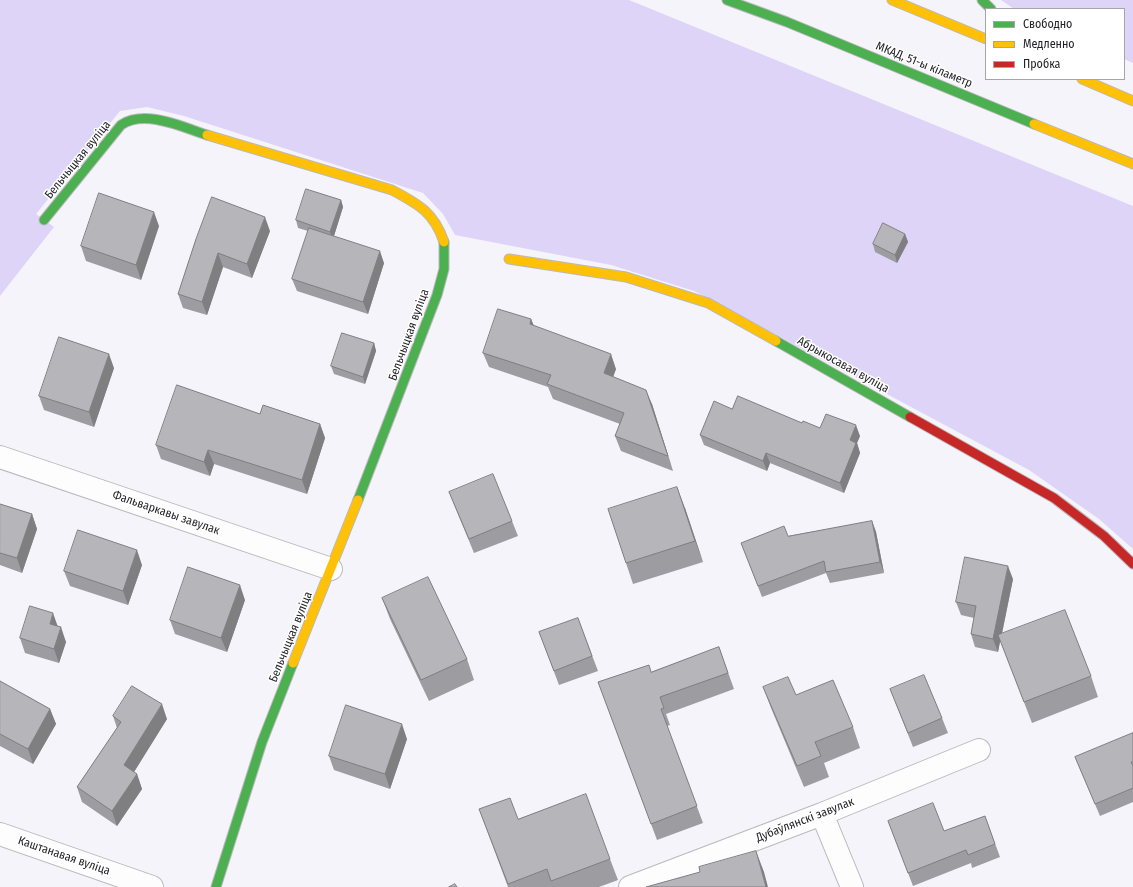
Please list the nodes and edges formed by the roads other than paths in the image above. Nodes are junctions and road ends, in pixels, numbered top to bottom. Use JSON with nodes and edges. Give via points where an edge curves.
{"nodes":[{"id":1,"x":727,"y":0,"type":"edge"},
{"id":2,"x":892,"y":0,"type":"edge"},
{"id":3,"x":982,"y":0,"type":"edge"},
{"id":4,"x":989,"y":8,"type":"edge"},
{"id":5,"x":985,"y":39,"type":"edge"},
{"id":6,"x":1084,"y":80,"type":"edge"},
{"id":7,"x":1133,"y":101,"type":"edge"},
{"id":8,"x":1133,"y":164,"type":"edge"},
{"id":9,"x":44,"y":220,"type":"dead end"},
{"id":10,"x":509,"y":259,"type":"dead end"},
{"id":11,"x":0,"y":457,"type":"edge"},
{"id":12,"x":1133,"y":564,"type":"edge"},
{"id":13,"x":331,"y":569,"type":"junction"},
{"id":14,"x":979,"y":750,"type":"dead end"},
{"id":15,"x":822,"y":814,"type":"junction"},
{"id":16,"x":0,"y":834,"type":"edge"},
{"id":17,"x":152,"y":887,"type":"edge"},
{"id":18,"x":216,"y":887,"type":"edge"},
{"id":19,"x":630,"y":887,"type":"edge"},
{"id":20,"x":852,"y":887,"type":"edge"}],
"edges":[{"from":1,"to":8,"type":"main road","name":"МКАД, 51-ы кіламетр","via":[[787,22]]},
{"from":2,"to":5,"type":"main road"},
{"from":3,"to":4,"type":"main road"},
{"from":6,"to":7,"type":"main road"},
{"from":9,"to":13,"type":"main road","name":"Бельчыцкая вуліца","via":[[121,126],[129,120],[141,117],[392,190],[418,204],[437,224],[444,241],[444,269],[437,295]]},
{"from":10,"to":12,"type":"main road","name":"Абрыкосавая вуліца","via":[[626,277],[708,303],[1054,498],[1104,536]]},
{"from":11,"to":13,"type":"street","name":"Фальваркавы завулак"},
{"from":13,"to":18,"type":"main road","name":"Бельчыцкая вуліца","via":[[262,742]]},
{"from":14,"to":15,"type":"street","name":"Дубаўлянскі завулак"},
{"from":15,"to":19,"type":"street","name":"Дубаўлянскі завулак"},
{"from":15,"to":20,"type":"street"},
{"from":16,"to":17,"type":"street","name":"Каштанавая вуліца"}]}
